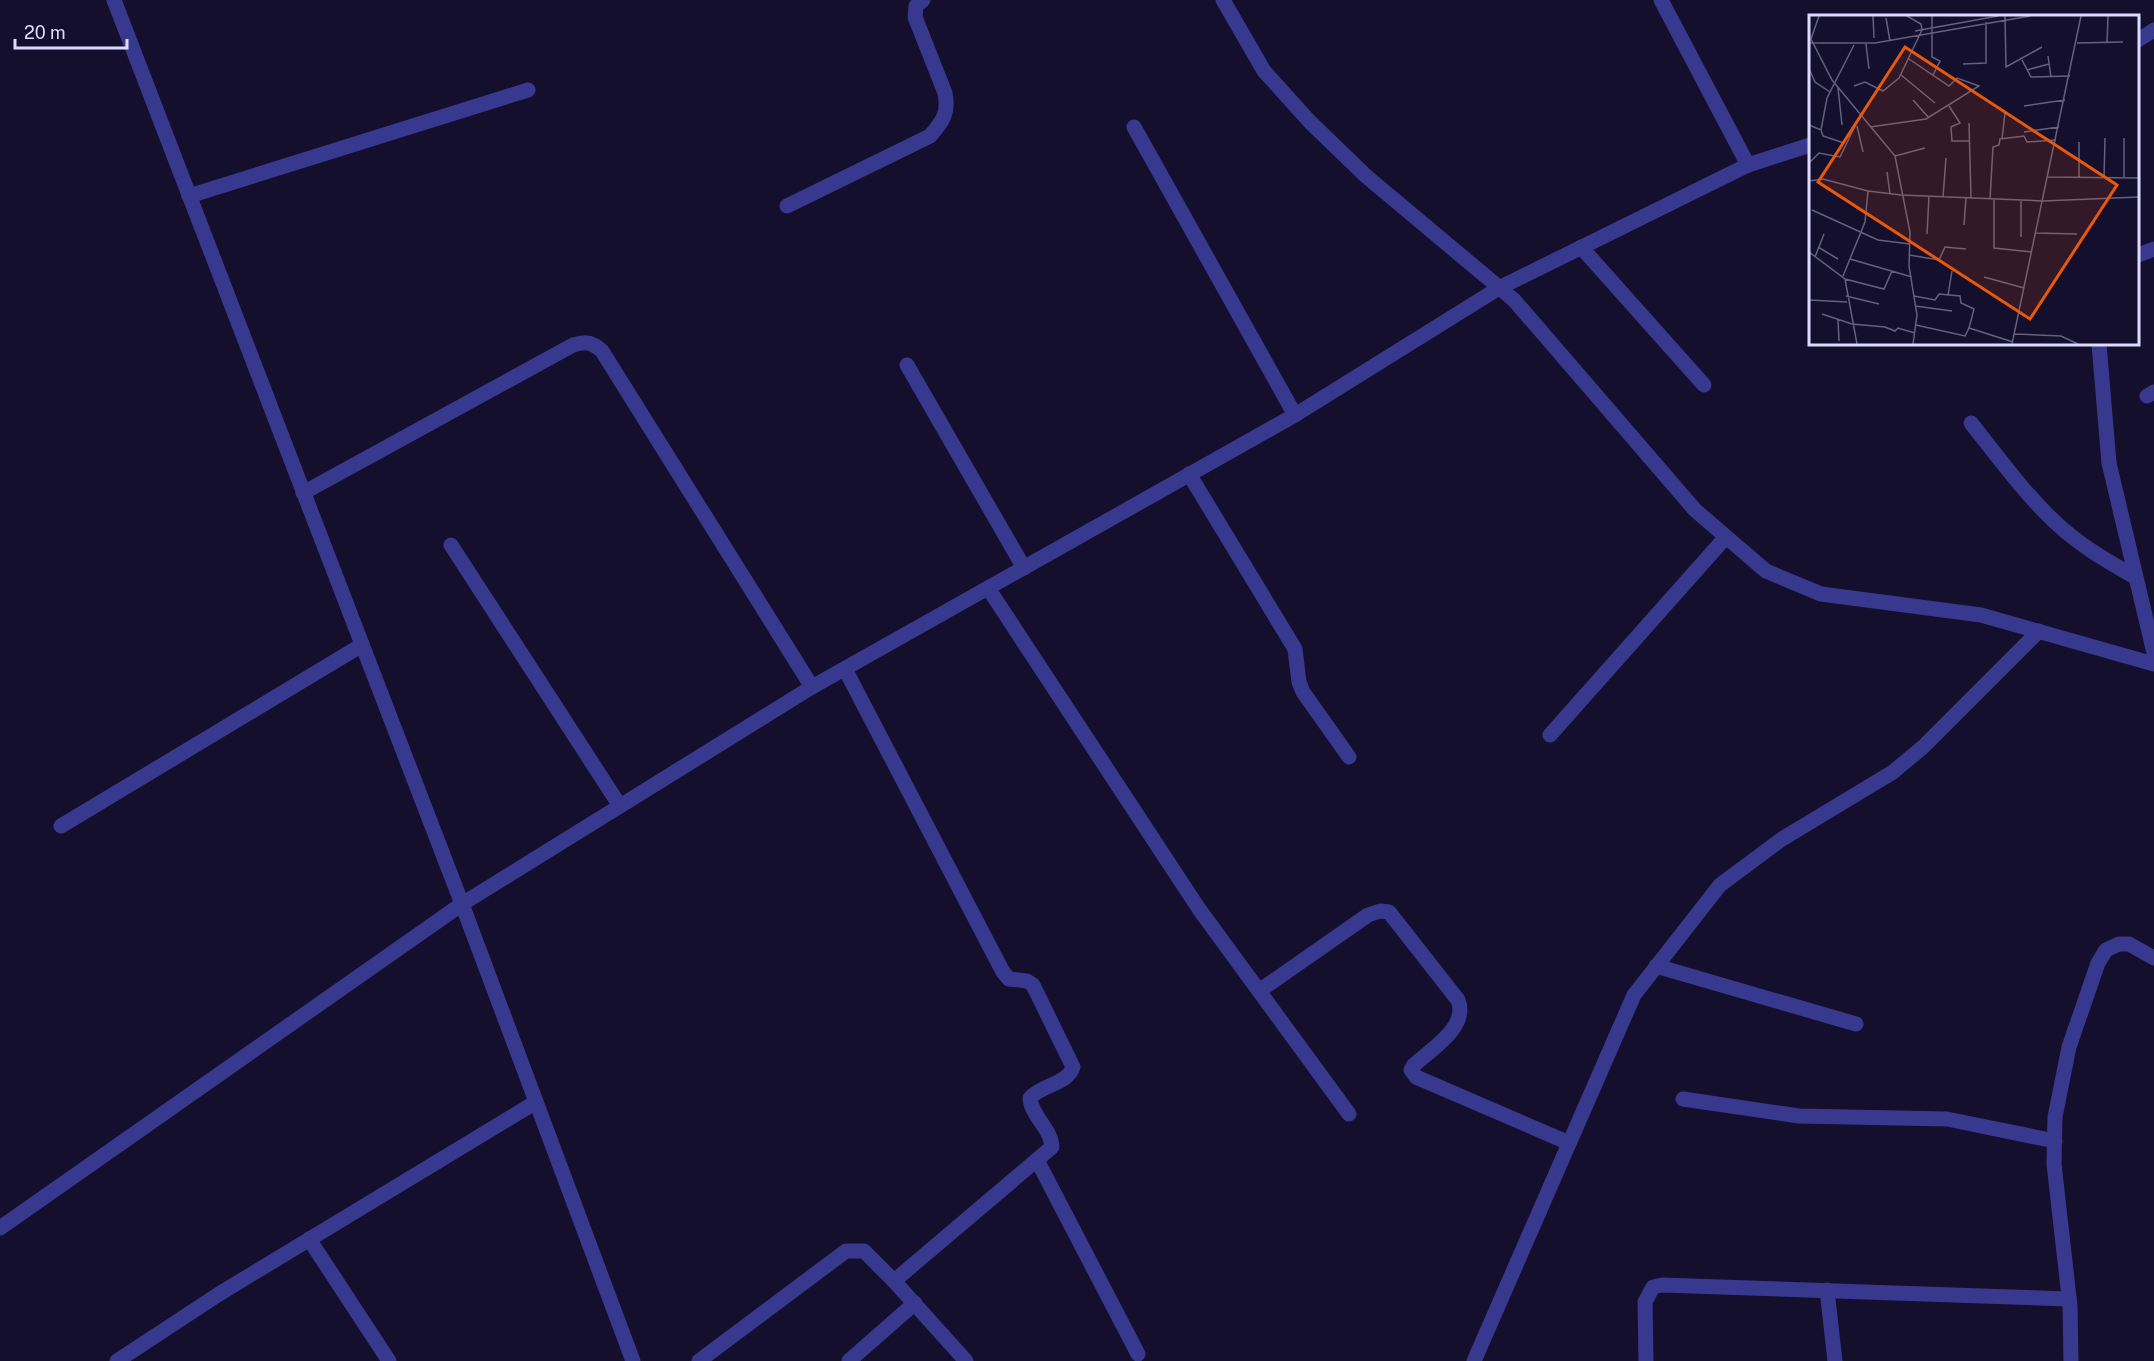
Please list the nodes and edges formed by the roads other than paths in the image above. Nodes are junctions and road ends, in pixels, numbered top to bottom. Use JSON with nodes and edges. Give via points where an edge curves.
{"nodes":[{"id":1,"x":114,"y":0,"type":"edge"},
{"id":2,"x":922,"y":0,"type":"edge"},
{"id":3,"x":1223,"y":0,"type":"edge"},
{"id":4,"x":1661,"y":0,"type":"edge"},
{"id":5,"x":2154,"y":30,"type":"edge"},
{"id":6,"x":2139,"y":39,"type":"edge"},
{"id":7,"x":528,"y":90,"type":"dead end"},
{"id":8,"x":1134,"y":126,"type":"dead end"},
{"id":9,"x":1809,"y":145,"type":"edge"},
{"id":10,"x":1748,"y":165,"type":"junction"},
{"id":11,"x":189,"y":196,"type":"junction"},
{"id":12,"x":787,"y":206,"type":"dead end"},
{"id":13,"x":1581,"y":247,"type":"junction"},
{"id":14,"x":2154,"y":249,"type":"edge"},
{"id":15,"x":2139,"y":255,"type":"edge"},
{"id":16,"x":1499,"y":288,"type":"junction"},
{"id":17,"x":2099,"y":345,"type":"edge"},
{"id":18,"x":907,"y":366,"type":"dead end"},
{"id":19,"x":1704,"y":385,"type":"dead end"},
{"id":20,"x":1295,"y":414,"type":"junction"},
{"id":21,"x":1971,"y":423,"type":"dead end"},
{"id":22,"x":1190,"y":474,"type":"junction"},
{"id":23,"x":303,"y":493,"type":"junction"},
{"id":24,"x":1725,"y":538,"type":"junction"},
{"id":25,"x":451,"y":545,"type":"dead end"},
{"id":26,"x":1024,"y":568,"type":"junction"},
{"id":27,"x":2135,"y":577,"type":"junction"},
{"id":28,"x":988,"y":588,"type":"junction"},
{"id":29,"x":2038,"y":631,"type":"junction"},
{"id":30,"x":362,"y":645,"type":"junction"},
{"id":31,"x":2154,"y":653,"type":"edge"},
{"id":32,"x":2154,"y":664,"type":"edge"},
{"id":33,"x":845,"y":669,"type":"junction"},
{"id":34,"x":813,"y":687,"type":"junction"},
{"id":35,"x":1550,"y":735,"type":"dead end"},
{"id":36,"x":1348,"y":757,"type":"dead end"},
{"id":37,"x":620,"y":806,"type":"junction"},
{"id":38,"x":61,"y":826,"type":"dead end"},
{"id":39,"x":462,"y":904,"type":"junction"},
{"id":40,"x":2154,"y":958,"type":"edge"},
{"id":41,"x":1656,"y":966,"type":"junction"},
{"id":42,"x":1259,"y":991,"type":"junction"},
{"id":43,"x":1856,"y":1024,"type":"dead end"},
{"id":44,"x":1683,"y":1099,"type":"dead end"},
{"id":45,"x":536,"y":1102,"type":"junction"},
{"id":46,"x":1349,"y":1114,"type":"dead end"},
{"id":47,"x":2055,"y":1141,"type":"junction"},
{"id":48,"x":1569,"y":1143,"type":"junction"},
{"id":49,"x":1037,"y":1160,"type":"junction"},
{"id":50,"x":0,"y":1228,"type":"edge"},
{"id":51,"x":309,"y":1239,"type":"junction"},
{"id":52,"x":894,"y":1281,"type":"junction"},
{"id":53,"x":1827,"y":1290,"type":"junction"},
{"id":54,"x":2069,"y":1299,"type":"junction"},
{"id":55,"x":915,"y":1303,"type":"junction"},
{"id":56,"x":1138,"y":1354,"type":"dead end"},
{"id":57,"x":135,"y":1356,"type":"edge"},
{"id":58,"x":117,"y":1361,"type":"edge"},
{"id":59,"x":389,"y":1361,"type":"edge"},
{"id":60,"x":633,"y":1361,"type":"edge"},
{"id":61,"x":699,"y":1361,"type":"edge"},
{"id":62,"x":849,"y":1361,"type":"edge"},
{"id":63,"x":966,"y":1361,"type":"edge"},
{"id":64,"x":1474,"y":1361,"type":"edge"},
{"id":65,"x":1646,"y":1361,"type":"edge"},
{"id":66,"x":1835,"y":1361,"type":"edge"},
{"id":67,"x":2071,"y":1361,"type":"edge"}],
"edges":[{"from":1,"to":11,"type":"street"},
{"from":2,"to":12,"type":"street","via":[[916,6],[915,17],[945,93],[945,119],[930,136]]},
{"from":3,"to":16,"type":"street","via":[[1264,71],[1310,122],[1366,176]]},
{"from":4,"to":10,"type":"street"},
{"from":5,"to":6,"type":"street"},
{"from":7,"to":11,"type":"street"},
{"from":8,"to":20,"type":"street"},
{"from":9,"to":10,"type":"street"},
{"from":10,"to":13,"type":"street"},
{"from":11,"to":23,"type":"street"},
{"from":13,"to":16,"type":"street"},
{"from":13,"to":19,"type":"street"},
{"from":14,"to":15,"type":"street"},
{"from":16,"to":20,"type":"street"},
{"from":16,"to":24,"type":"street","via":[[1514,300],[1695,510]]},
{"from":17,"to":27,"type":"street","via":[[2109,463]]},
{"from":18,"to":26,"type":"street"},
{"from":20,"to":22,"type":"street"},
{"from":21,"to":27,"type":"street","via":[[2014,479],[2055,522],[2080,543]]},
{"from":22,"to":26,"type":"street"},
{"from":22,"to":36,"type":"street","via":[[1295,649],[1303,692]]},
{"from":23,"to":30,"type":"street"},
{"from":23,"to":34,"type":"street","via":[[573,345],[584,341],[594,344]]},
{"from":24,"to":29,"type":"street","via":[[1766,571],[1821,594],[1981,615]]},
{"from":24,"to":35,"type":"street"},
{"from":25,"to":37,"type":"street"},
{"from":26,"to":28,"type":"street"},
{"from":27,"to":31,"type":"street"},
{"from":28,"to":33,"type":"street"},
{"from":28,"to":42,"type":"street","via":[[1199,909]]},
{"from":29,"to":32,"type":"street"},
{"from":29,"to":41,"type":"street","via":[[1893,772],[1782,839],[1720,885]]},
{"from":30,"to":38,"type":"street"},
{"from":30,"to":39,"type":"street"},
{"from":33,"to":34,"type":"street"},
{"from":33,"to":49,"type":"street","via":[[1003,972],[1009,979],[1033,985],[1071,1059],[1071,1072],[1030,1098],[1052,1141],[1052,1147]]},
{"from":34,"to":37,"type":"street"},
{"from":37,"to":39,"type":"street"},
{"from":39,"to":45,"type":"street"},
{"from":39,"to":50,"type":"street"},
{"from":40,"to":47,"type":"street","via":[[2129,944],[2119,944],[2106,950],[2098,963],[2069,1047],[2055,1117]]},
{"from":41,"to":43,"type":"street"},
{"from":41,"to":48,"type":"street","via":[[1634,995]]},
{"from":42,"to":46,"type":"street"},
{"from":42,"to":48,"type":"street","via":[[1368,915],[1380,910],[1389,912],[1461,1008],[1458,1024],[1413,1066],[1416,1077]]},
{"from":44,"to":47,"type":"street","via":[[1799,1116],[1947,1119]]},
{"from":45,"to":51,"type":"street"},
{"from":45,"to":60,"type":"street"},
{"from":47,"to":54,"type":"street","via":[[2054,1164]]},
{"from":48,"to":64,"type":"street"},
{"from":49,"to":52,"type":"street"},
{"from":49,"to":56,"type":"street"},
{"from":51,"to":57,"type":"street"},
{"from":51,"to":59,"type":"street"},
{"from":52,"to":55,"type":"street"},
{"from":52,"to":61,"type":"street","via":[[864,1251],[846,1251]]},
{"from":53,"to":54,"type":"street"},
{"from":53,"to":65,"type":"street","via":[[1653,1287],[1645,1302]]},
{"from":53,"to":66,"type":"street"},
{"from":54,"to":67,"type":"street"},
{"from":55,"to":62,"type":"street"},
{"from":55,"to":63,"type":"street"},
{"from":57,"to":58,"type":"street"}]}
